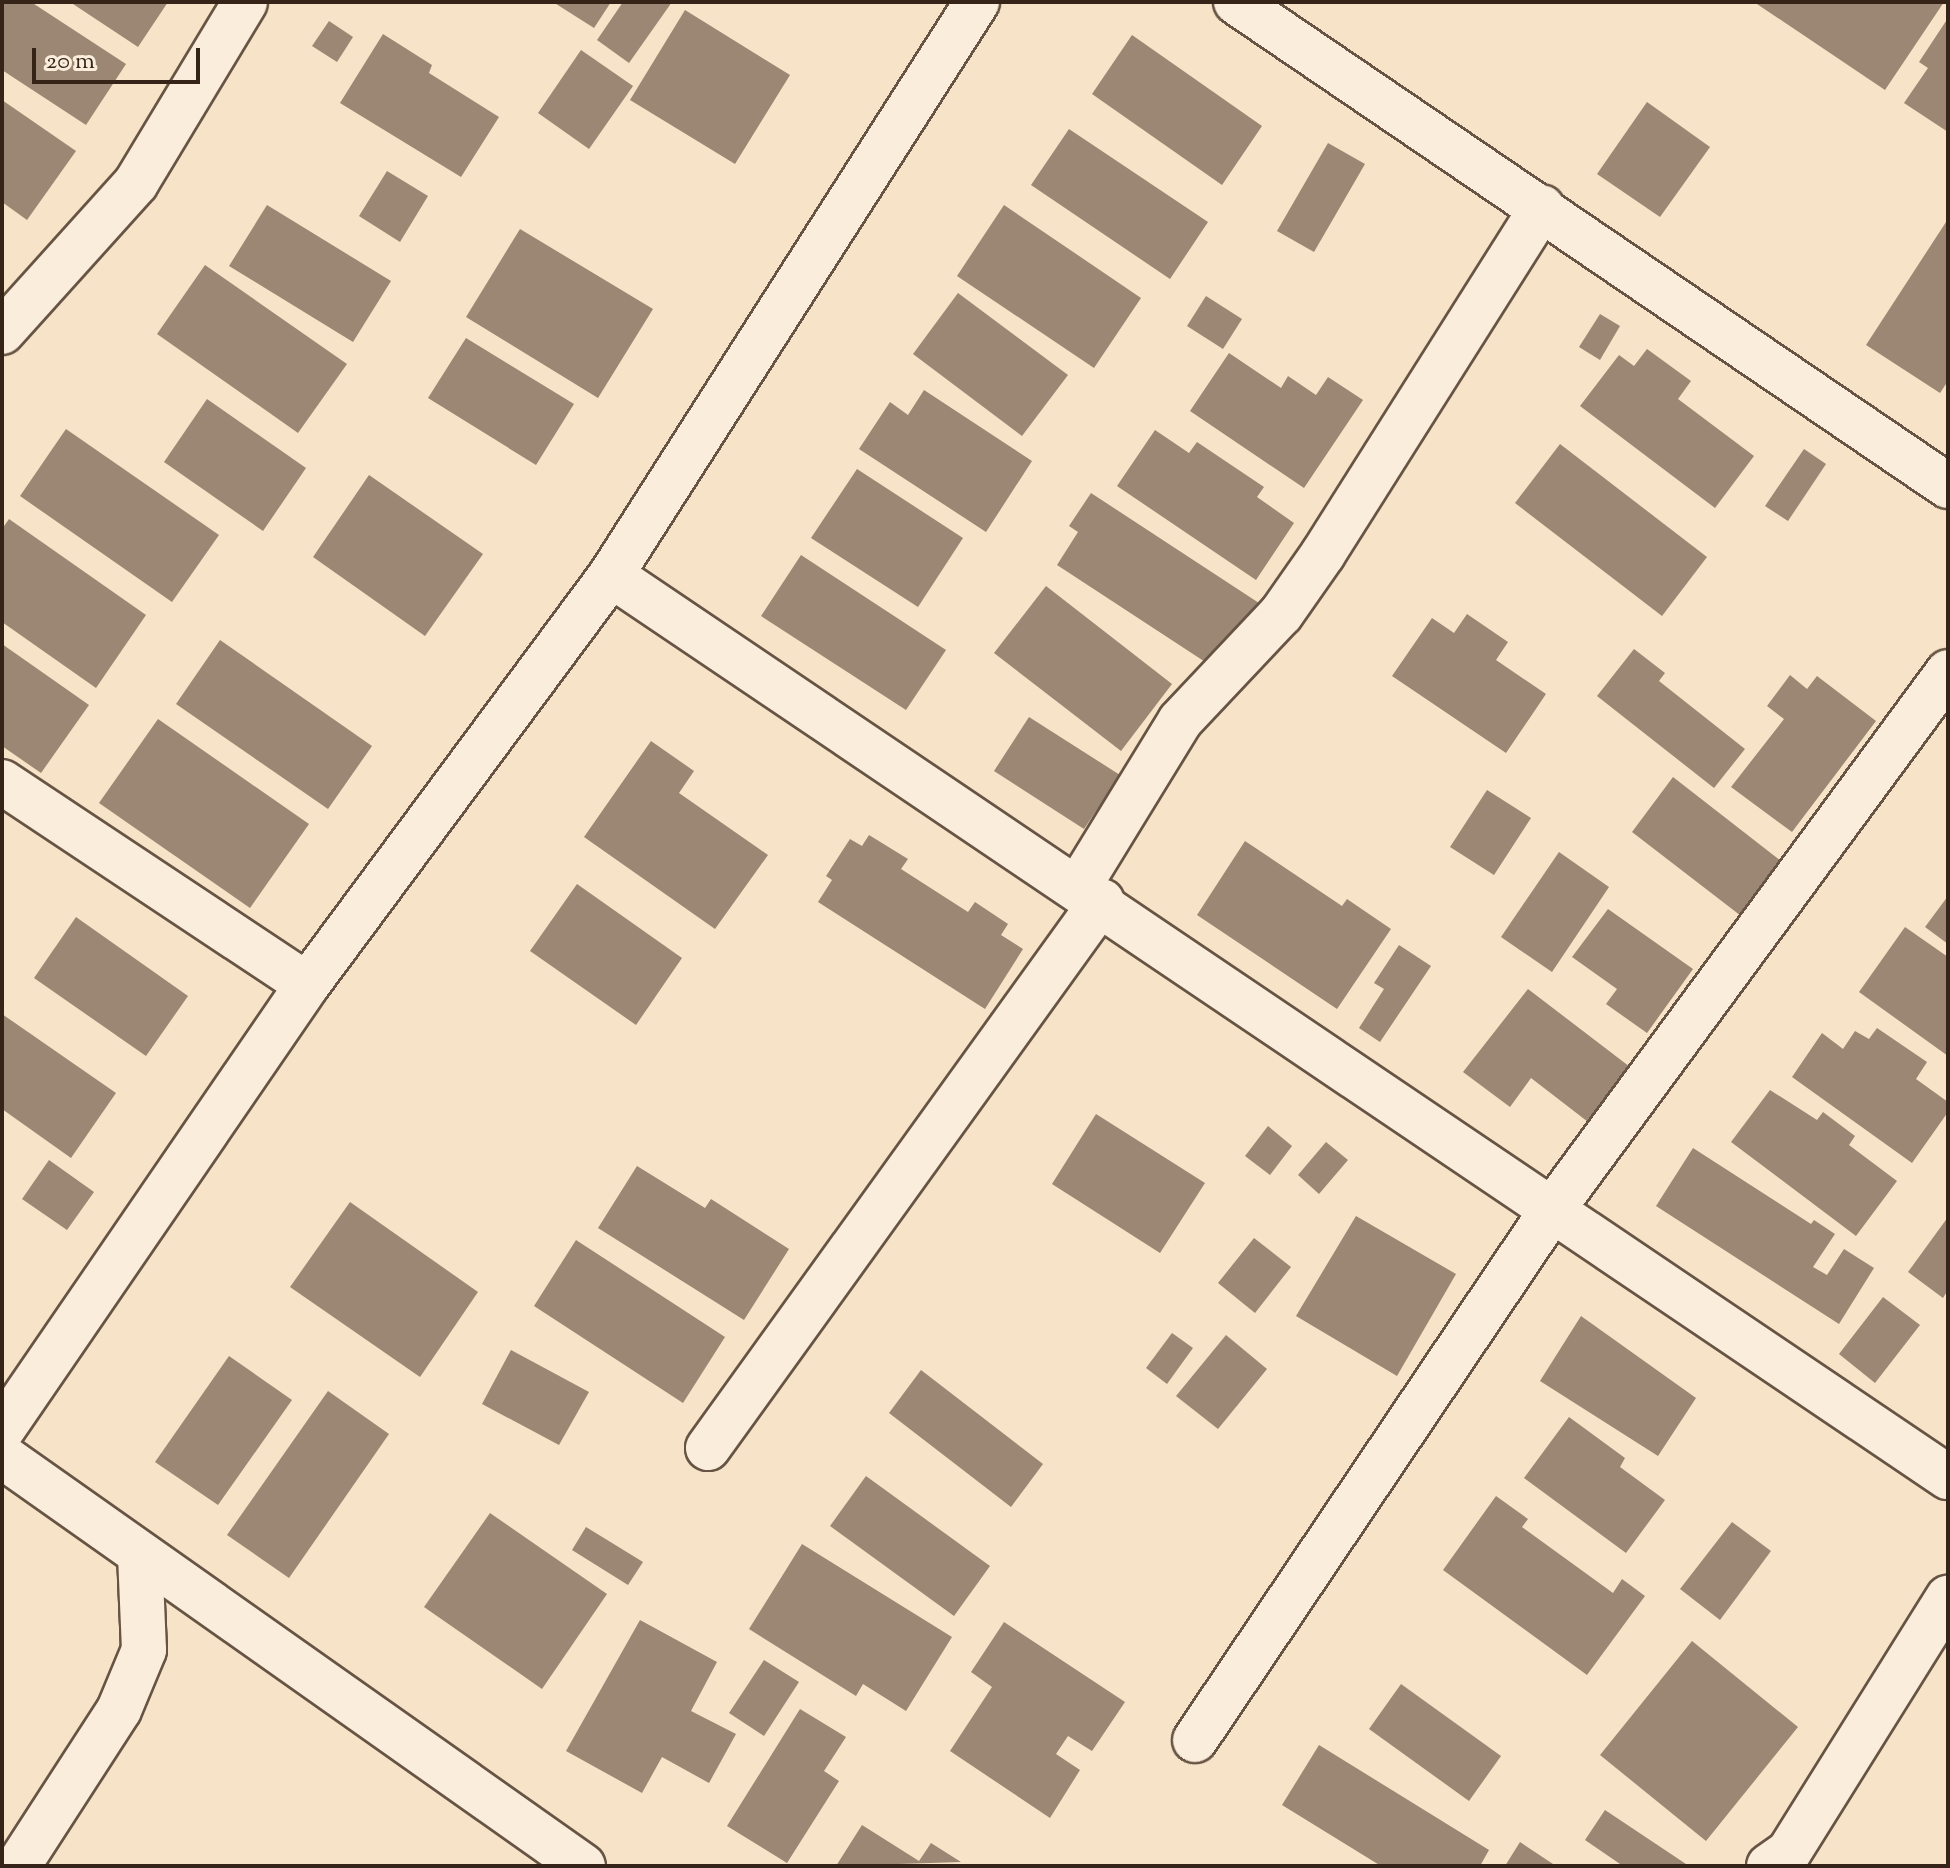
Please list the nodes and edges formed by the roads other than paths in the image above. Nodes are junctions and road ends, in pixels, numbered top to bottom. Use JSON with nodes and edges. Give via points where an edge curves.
{"nodes":[{"id":1,"x":245,"y":2,"type":"edge"},
{"id":2,"x":977,"y":2,"type":"edge"},
{"id":3,"x":1236,"y":2,"type":"edge"},
{"id":4,"x":1542,"y":207,"type":"junction"},
{"id":5,"x":2,"y":332,"type":"edge"},
{"id":6,"x":1948,"y":486,"type":"edge"},
{"id":7,"x":611,"y":575,"type":"junction"},
{"id":8,"x":1948,"y":672,"type":"edge"},
{"id":9,"x":2,"y":782,"type":"edge"},
{"id":10,"x":1091,"y":894,"type":"junction"},
{"id":11,"x":307,"y":985,"type":"junction"},
{"id":12,"x":1552,"y":1210,"type":"junction"},
{"id":13,"x":2,"y":1430,"type":"edge"},
{"id":14,"x":708,"y":1448,"type":"dead end"},
{"id":15,"x":2,"y":1456,"type":"edge"},
{"id":16,"x":1948,"y":1477,"type":"edge"},
{"id":17,"x":140,"y":1554,"type":"junction"},
{"id":18,"x":1948,"y":1598,"type":"edge"},
{"id":19,"x":1195,"y":1740,"type":"dead end"},
{"id":20,"x":18,"y":1866,"type":"edge"},
{"id":21,"x":583,"y":1866,"type":"edge"},
{"id":22,"x":1769,"y":1866,"type":"edge"}],
"edges":[{"from":1,"to":5,"type":"street","via":[[136,183]]},
{"from":2,"to":7,"type":"street"},
{"from":3,"to":4,"type":"street"},
{"from":4,"to":6,"type":"street"},
{"from":4,"to":10,"type":"street","via":[[1281,614],[1180,721]]},
{"from":7,"to":10,"type":"street"},
{"from":7,"to":11,"type":"street"},
{"from":8,"to":12,"type":"street"},
{"from":9,"to":11,"type":"street"},
{"from":10,"to":12,"type":"street"},
{"from":10,"to":14,"type":"street"},
{"from":11,"to":13,"type":"street"},
{"from":12,"to":16,"type":"street"},
{"from":12,"to":19,"type":"street"},
{"from":15,"to":17,"type":"street"},
{"from":17,"to":20,"type":"street","via":[[144,1650],[119,1710]]},
{"from":17,"to":21,"type":"street"},
{"from":18,"to":22,"type":"street","via":[[1789,1852]]}]}
